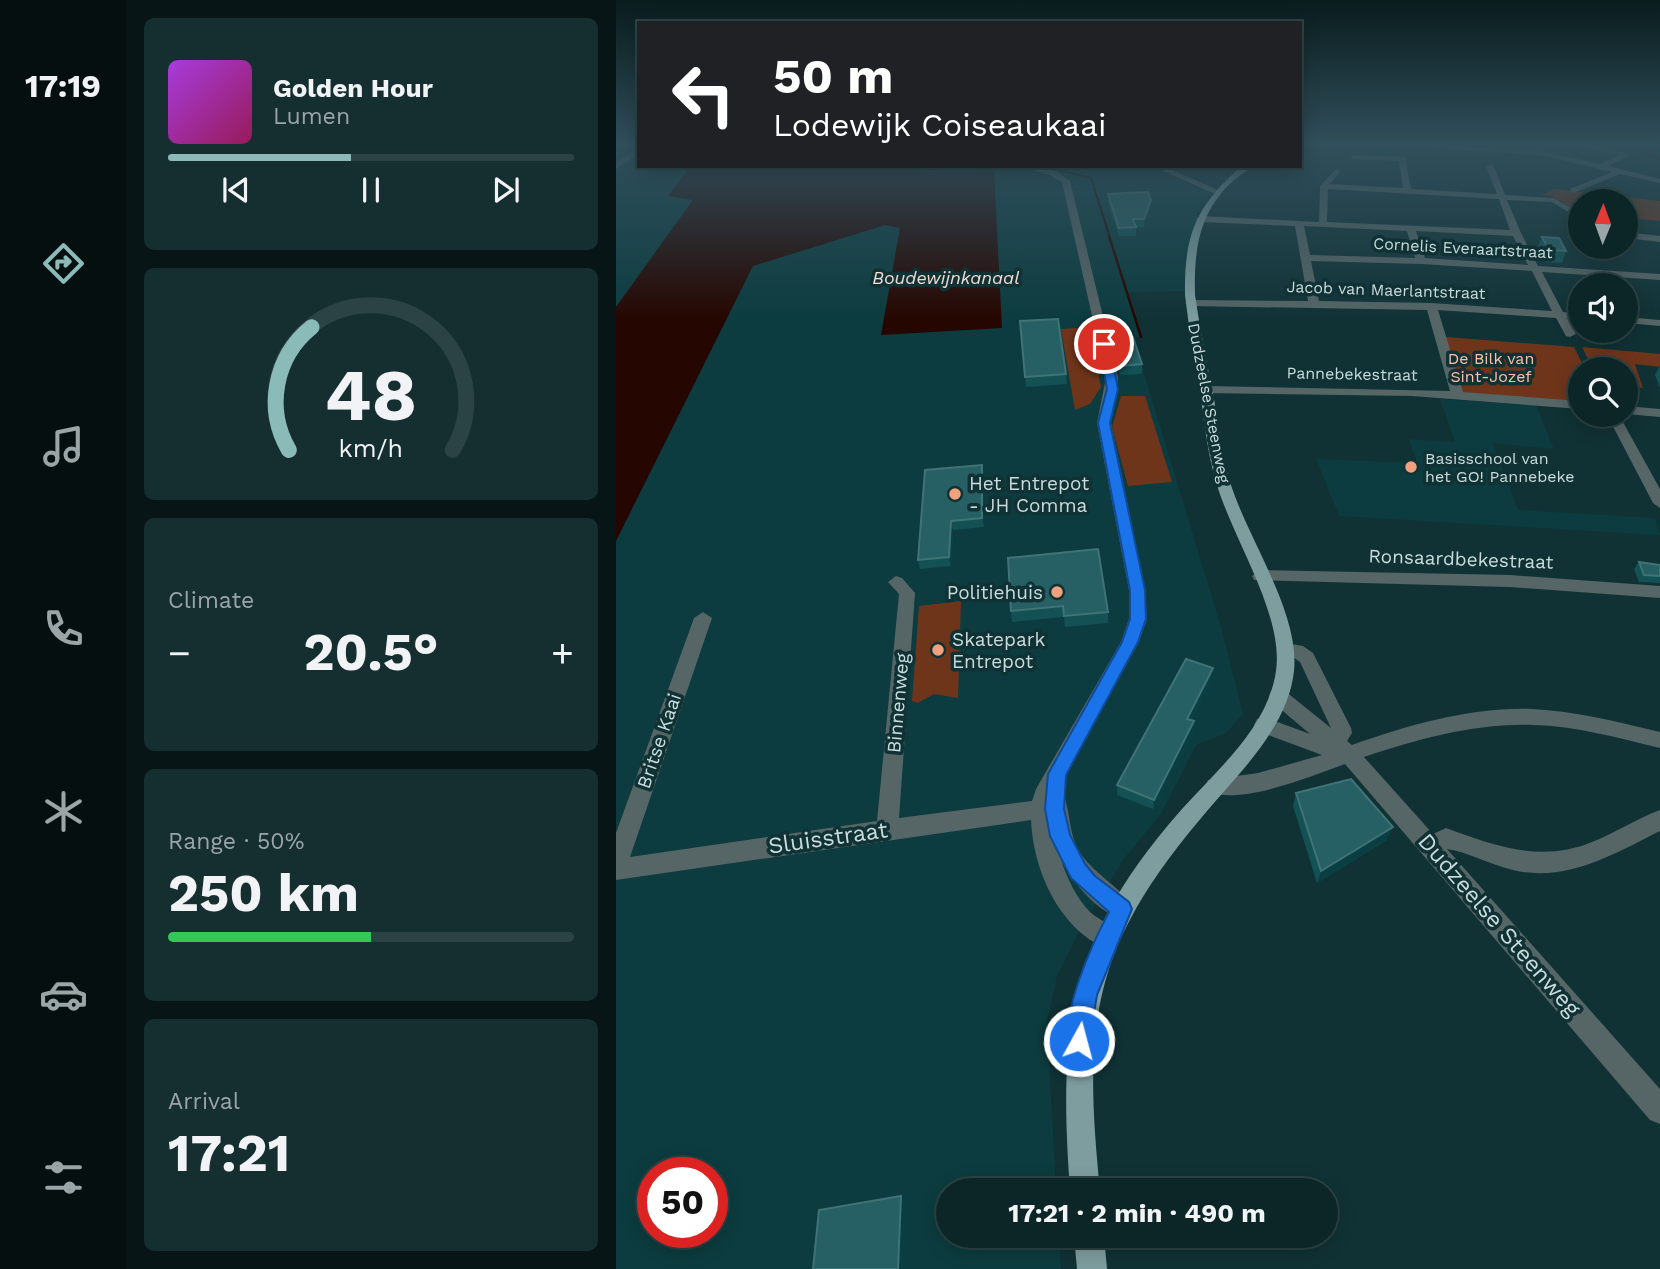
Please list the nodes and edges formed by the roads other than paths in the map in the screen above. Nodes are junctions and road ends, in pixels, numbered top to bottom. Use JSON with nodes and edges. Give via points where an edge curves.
{"nodes":[{"id":1,"x":1071,"y":202,"type":"edge"},
{"id":2,"x":1210,"y":202,"type":"edge"},
{"id":3,"x":1324,"y":202,"type":"edge"},
{"id":4,"x":1504,"y":202,"type":"edge"},
{"id":5,"x":1200,"y":219,"type":"junction"},
{"id":6,"x":1298,"y":224,"type":"junction"},
{"id":7,"x":1323,"y":225,"type":"junction"},
{"id":8,"x":1410,"y":228,"type":"junction"},
{"id":9,"x":1516,"y":233,"type":"junction"},
{"id":10,"x":1638,"y":238,"type":"edge"},
{"id":11,"x":1660,"y":240,"type":"edge"},
{"id":12,"x":1306,"y":258,"type":"junction"},
{"id":13,"x":1421,"y":261,"type":"junction"},
{"id":14,"x":1535,"y":267,"type":"junction"},
{"id":15,"x":1660,"y":277,"type":"edge"},
{"id":16,"x":1190,"y":303,"type":"junction"},
{"id":17,"x":1314,"y":303,"type":"junction"},
{"id":18,"x":1431,"y":306,"type":"junction"},
{"id":19,"x":1560,"y":315,"type":"junction"},
{"id":20,"x":1568,"y":315,"type":"edge"},
{"id":21,"x":1638,"y":321,"type":"edge"},
{"id":22,"x":1660,"y":323,"type":"edge"},
{"id":23,"x":1568,"y":330,"type":"edge"},
{"id":24,"x":1206,"y":390,"type":"junction"},
{"id":25,"x":1457,"y":394,"type":"junction"},
{"id":26,"x":1568,"y":404,"type":"edge"},
{"id":27,"x":1638,"y":411,"type":"edge"},
{"id":28,"x":1660,"y":413,"type":"edge"},
{"id":29,"x":1619,"y":427,"type":"edge"},
{"id":30,"x":1639,"y":464,"type":"junction"},
{"id":31,"x":1660,"y":467,"type":"edge"},
{"id":32,"x":1660,"y":503,"type":"edge"},
{"id":33,"x":1260,"y":576,"type":"junction"},
{"id":34,"x":896,"y":582,"type":"dead end"},
{"id":35,"x":1660,"y":592,"type":"edge"},
{"id":36,"x":703,"y":618,"type":"dead end"},
{"id":37,"x":1286,"y":650,"type":"junction"},
{"id":38,"x":1278,"y":696,"type":"junction"},
{"id":39,"x":1264,"y":724,"type":"junction"},
{"id":40,"x":1660,"y":740,"type":"edge"},
{"id":41,"x":1343,"y":750,"type":"junction"},
{"id":42,"x":1215,"y":786,"type":"junction"},
{"id":43,"x":1048,"y":809,"type":"junction"},
{"id":44,"x":1660,"y":820,"type":"edge"},
{"id":45,"x":887,"y":829,"type":"junction"},
{"id":46,"x":1431,"y":847,"type":"junction"},
{"id":47,"x":616,"y":867,"type":"edge"},
{"id":48,"x":1122,"y":909,"type":"junction"},
{"id":49,"x":1107,"y":937,"type":"junction"},
{"id":50,"x":1660,"y":1110,"type":"edge"},
{"id":51,"x":1084,"y":1178,"type":"edge"},
{"id":52,"x":1090,"y":1248,"type":"edge"},
{"id":53,"x":1092,"y":1269,"type":"edge"}],
"edges":[{"from":1,"to":43,"type":"street","via":[[1112,378],[1104,423],[1139,604],[1136,631],[1057,774]]},
{"from":2,"to":5,"type":"main road","name":"Dudzeelse Steenweg"},
{"from":3,"to":7,"type":"street"},
{"from":4,"to":9,"type":"street"},
{"from":5,"to":6,"type":"street"},
{"from":5,"to":16,"type":"main road","name":"Dudzeelse Steenweg","via":[[1189,256]]},
{"from":6,"to":7,"type":"street"},
{"from":6,"to":12,"type":"street"},
{"from":7,"to":8,"type":"street"},
{"from":8,"to":9,"type":"street"},
{"from":8,"to":13,"type":"street"},
{"from":9,"to":14,"type":"street"},
{"from":10,"to":11,"type":"street"},
{"from":12,"to":13,"type":"street","name":"Cornelis Everaartstraat"},
{"from":12,"to":17,"type":"street"},
{"from":13,"to":14,"type":"street","name":"Cornelis Everaartstraat"},
{"from":14,"to":15,"type":"street","name":"Cornelis Everaartstraat"},
{"from":14,"to":19,"type":"street"},
{"from":16,"to":17,"type":"street","name":"Jacob van Maerlantstraat"},
{"from":16,"to":24,"type":"main road","name":"Dudzeelse Steenweg"},
{"from":17,"to":18,"type":"street","name":"Jacob van Maerlantstraat"},
{"from":18,"to":19,"type":"street","name":"Jacob van Maerlantstraat"},
{"from":18,"to":25,"type":"street"},
{"from":19,"to":20,"type":"street","name":"Jacob van Maerlantstraat"},
{"from":19,"to":23,"type":"street"},
{"from":21,"to":22,"type":"street"},
{"from":24,"to":25,"type":"street","name":"Pannebekestraat"},
{"from":24,"to":33,"type":"main road","name":"Dudzeelse Steenweg","via":[[1220,471]]},
{"from":25,"to":26,"type":"street","name":"Pannebekestraat"},
{"from":27,"to":28,"type":"street"},
{"from":29,"to":30,"type":"street"},
{"from":30,"to":31,"type":"street"},
{"from":30,"to":32,"type":"street"},
{"from":33,"to":35,"type":"street","name":"Ronsaardbekestraat","via":[[1575,583]]},
{"from":33,"to":37,"type":"main road","name":"Dudzeelse Steenweg","via":[[1278,610]]},
{"from":34,"to":45,"type":"street","name":"Binnenweg","via":[[906,593]]},
{"from":36,"to":47,"type":"street","name":"Britse Kaai"},
{"from":37,"to":38,"type":"main road","name":"Dudzeelse Steenweg"},
{"from":37,"to":41,"type":"street","via":[[1307,659],[1341,727]]},
{"from":38,"to":39,"type":"main road","name":"Dudzeelse Steenweg"},
{"from":38,"to":41,"type":"street","name":"Dudzeelse Steenweg"},
{"from":39,"to":41,"type":"street"},
{"from":39,"to":42,"type":"main road","name":"Dudzeelse Steenweg"},
{"from":40,"to":41,"type":"street","via":[[1535,717],[1448,726]]},
{"from":41,"to":42,"type":"street","via":[[1240,785]]},
{"from":41,"to":46,"type":"street","name":"Dudzeelse Steenweg"},
{"from":42,"to":48,"type":"main road","name":"Dudzeelse Steenweg"},
{"from":43,"to":45,"type":"street","name":"Sluisstraat"},
{"from":43,"to":48,"type":"street","via":[[1078,871]]},
{"from":43,"to":49,"type":"street","via":[[1045,846],[1067,897],[1081,920]]},
{"from":44,"to":46,"type":"street","via":[[1560,863],[1517,861],[1446,838]]},
{"from":45,"to":47,"type":"street","name":"Sluisstraat"},
{"from":46,"to":50,"type":"street","name":"Dudzeelse Steenweg"},
{"from":48,"to":49,"type":"main road","name":"Dudzeelse Steenweg"},
{"from":49,"to":51,"type":"main road","name":"Dudzeelse Steenweg","via":[[1081,1017],[1078,1063]]},
{"from":52,"to":53,"type":"main road"}]}
